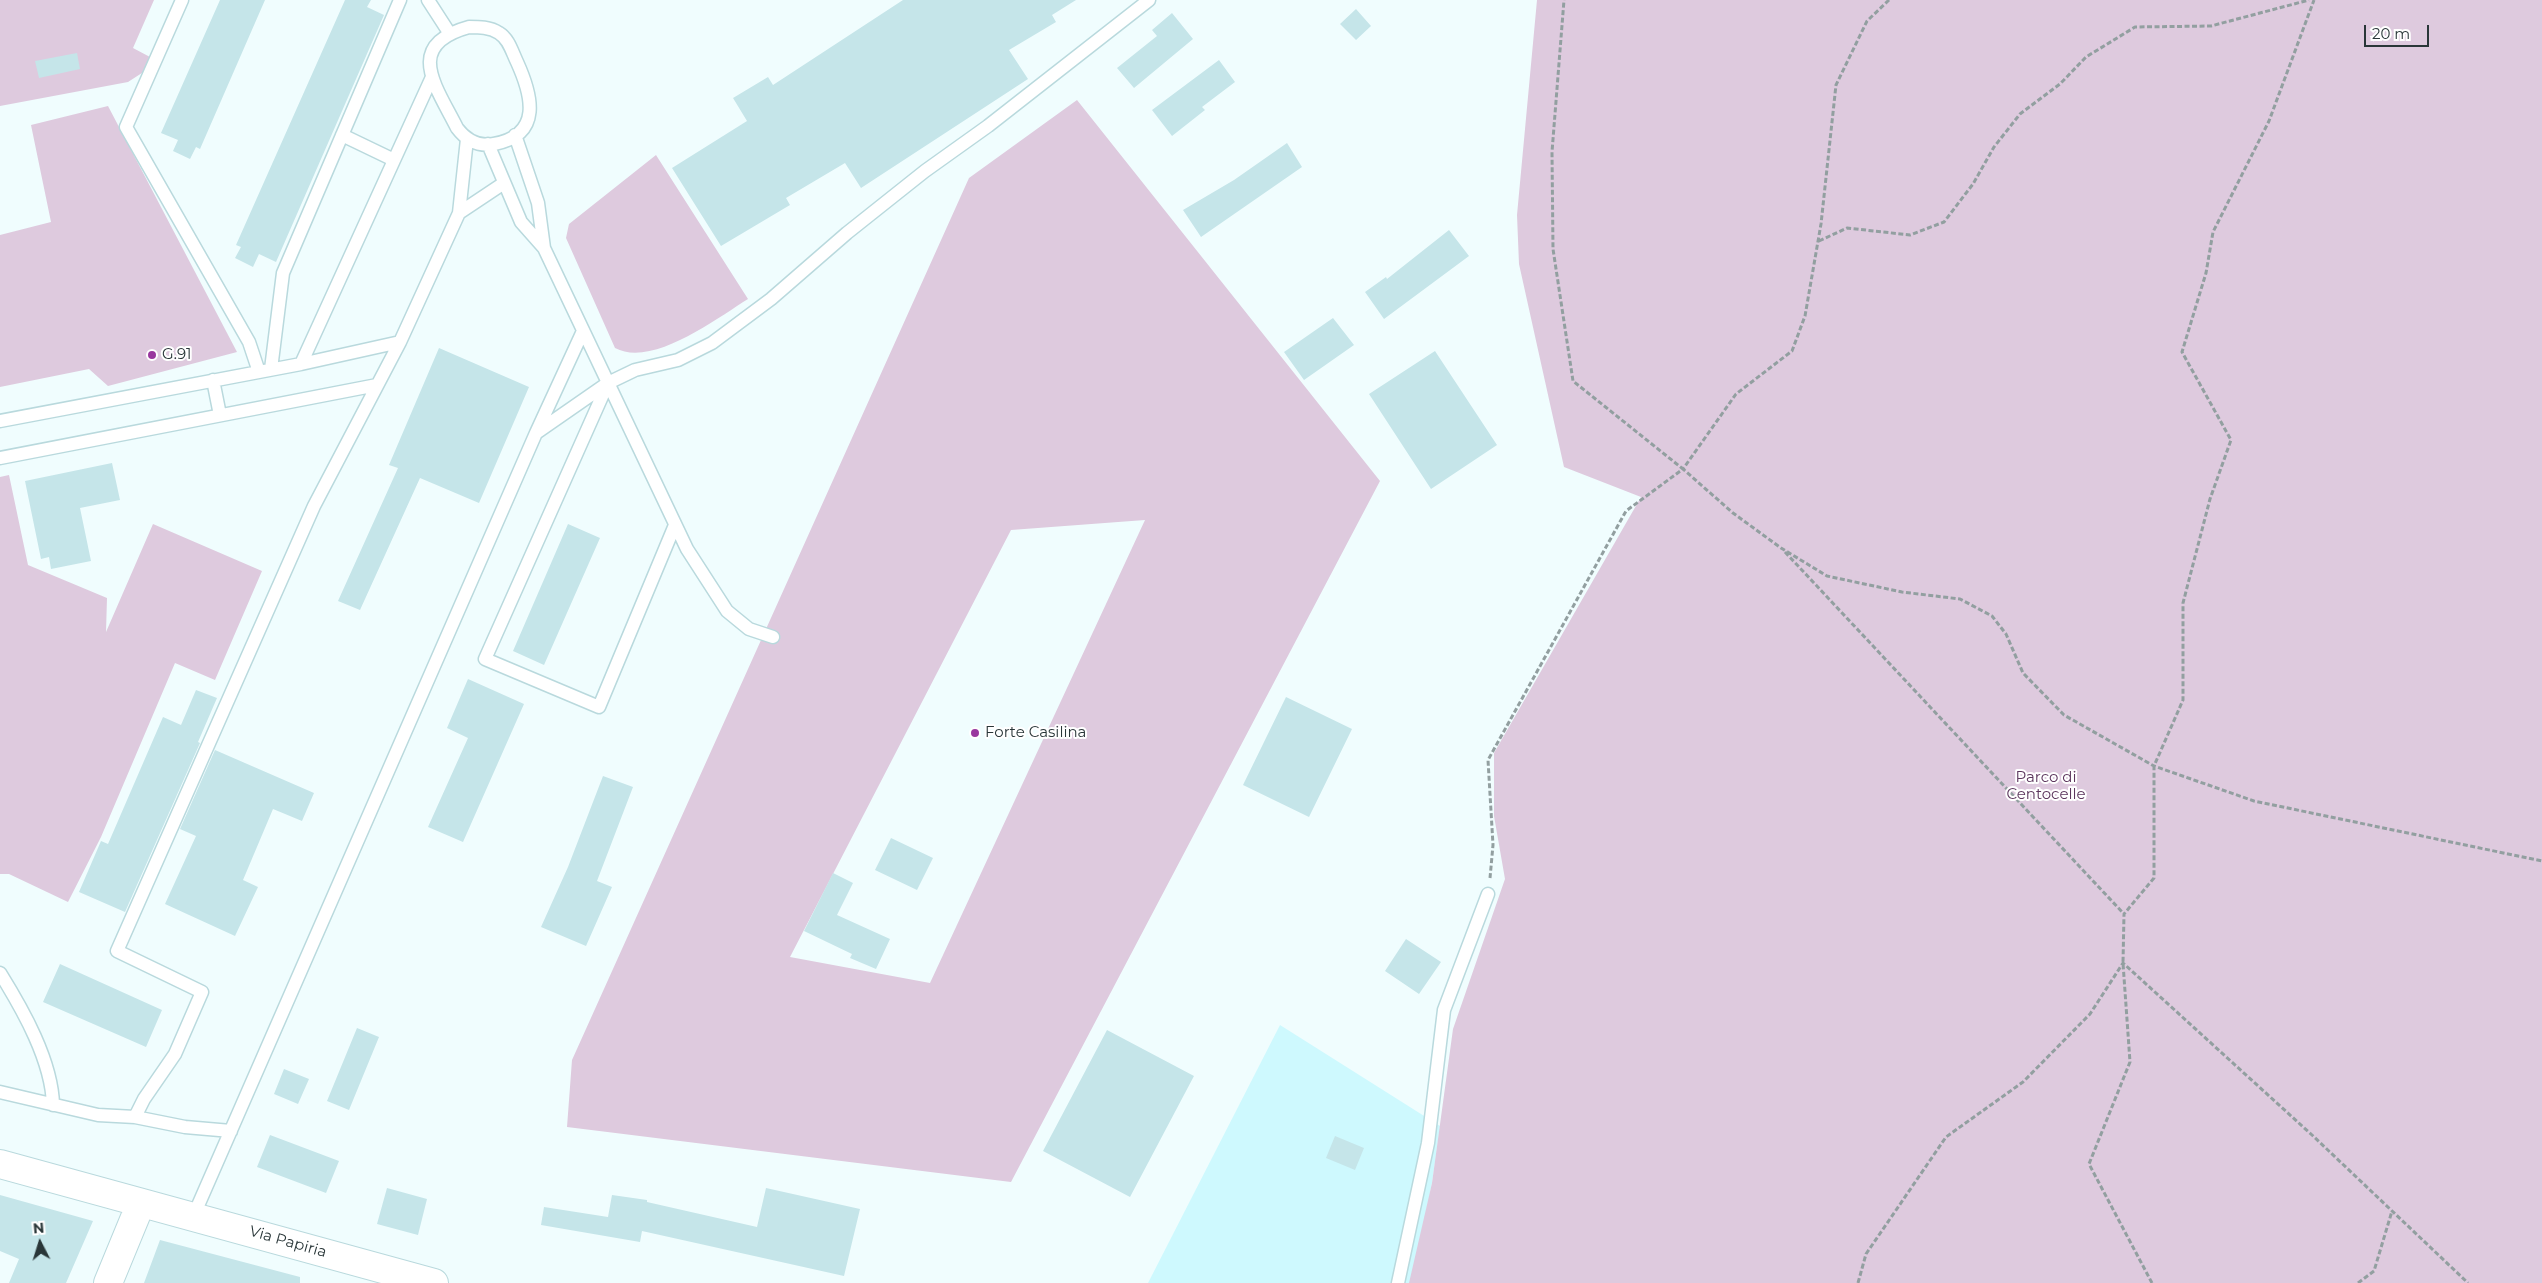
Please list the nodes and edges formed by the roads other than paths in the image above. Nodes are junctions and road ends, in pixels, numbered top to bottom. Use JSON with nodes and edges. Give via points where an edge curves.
{"nodes":[{"id":1,"x":182,"y":0,"type":"edge"},
{"id":2,"x":400,"y":0,"type":"edge"},
{"id":3,"x":428,"y":0,"type":"edge"},
{"id":4,"x":1149,"y":0,"type":"edge"},
{"id":5,"x":450,"y":34,"type":"junction"},
{"id":6,"x":432,"y":77,"type":"junction"},
{"id":7,"x":342,"y":135,"type":"junction"},
{"id":8,"x":515,"y":136,"type":"junction"},
{"id":9,"x":467,"y":139,"type":"junction"},
{"id":10,"x":488,"y":144,"type":"junction"},
{"id":11,"x":394,"y":160,"type":"junction"},
{"id":12,"x":504,"y":183,"type":"junction"},
{"id":13,"x":459,"y":213,"type":"junction"},
{"id":14,"x":544,"y":248,"type":"junction"},
{"id":15,"x":583,"y":330,"type":"junction"},
{"id":16,"x":400,"y":342,"type":"junction"},
{"id":17,"x":301,"y":364,"type":"junction"},
{"id":18,"x":265,"y":371,"type":"junction"},
{"id":19,"x":213,"y":380,"type":"junction"},
{"id":20,"x":608,"y":383,"type":"junction"},
{"id":21,"x":377,"y":385,"type":"junction"},
{"id":22,"x":220,"y":415,"type":"junction"},
{"id":23,"x":0,"y":421,"type":"edge"},
{"id":24,"x":536,"y":433,"type":"junction"},
{"id":25,"x":0,"y":458,"type":"edge"},
{"id":26,"x":675,"y":524,"type":"junction"},
{"id":27,"x":772,"y":637,"type":"dead end"},
{"id":28,"x":1488,"y":894,"type":"road end"},
{"id":29,"x":0,"y":973,"type":"edge"},
{"id":30,"x":0,"y":1092,"type":"edge"},
{"id":31,"x":53,"y":1105,"type":"junction"},
{"id":32,"x":135,"y":1117,"type":"junction"},
{"id":33,"x":231,"y":1131,"type":"junction"},
{"id":34,"x":0,"y":1164,"type":"edge"},
{"id":35,"x":141,"y":1203,"type":"junction"},
{"id":36,"x":194,"y":1217,"type":"junction"},
{"id":37,"x":108,"y":1283,"type":"edge"},
{"id":38,"x":434,"y":1283,"type":"edge"},
{"id":39,"x":1398,"y":1283,"type":"edge"}],
"edges":[{"from":1,"to":18,"type":"lane","via":[[126,127]]},
{"from":2,"to":7,"type":"lane"},
{"from":3,"to":5,"type":"lane"},
{"from":4,"to":20,"type":"lane","via":[[925,171],[847,233],[771,300],[712,342],[678,360],[635,370]]},
{"from":5,"to":6,"type":"lane","via":[[430,52],[428,60]]},
{"from":5,"to":8,"type":"lane","via":[[480,27],[498,32],[508,42],[531,98],[527,123]]},
{"from":6,"to":9,"type":"lane","via":[[457,128]]},
{"from":6,"to":11,"type":"lane"},
{"from":7,"to":11,"type":"lane"},
{"from":7,"to":18,"type":"lane","via":[[283,273]]},
{"from":8,"to":10,"type":"lane"},
{"from":8,"to":14,"type":"lane","via":[[538,203]]},
{"from":9,"to":10,"type":"lane"},
{"from":9,"to":13,"type":"lane"},
{"from":10,"to":12,"type":"lane"},
{"from":11,"to":17,"type":"lane"},
{"from":12,"to":13,"type":"lane"},
{"from":12,"to":14,"type":"lane","via":[[521,222]]},
{"from":13,"to":16,"type":"lane"},
{"from":14,"to":15,"type":"lane"},
{"from":15,"to":20,"type":"lane"},
{"from":15,"to":24,"type":"lane"},
{"from":16,"to":17,"type":"lane"},
{"from":16,"to":21,"type":"lane"},
{"from":17,"to":18,"type":"lane"},
{"from":18,"to":19,"type":"lane"},
{"from":19,"to":22,"type":"lane"},
{"from":19,"to":23,"type":"lane"},
{"from":20,"to":24,"type":"lane"},
{"from":20,"to":26,"type":"lane"},
{"from":20,"to":26,"type":"lane","via":[[485,660],[599,707]]},
{"from":21,"to":22,"type":"lane"},
{"from":21,"to":32,"type":"lane","via":[[307,522],[117,951],[202,992],[175,1054]]},
{"from":22,"to":25,"type":"lane"},
{"from":24,"to":33,"type":"lane"},
{"from":26,"to":27,"type":"lane","via":[[687,549],[727,611],[749,629]]},
{"from":28,"to":39,"type":"lane","via":[[1444,1010],[1428,1143]]},
{"from":29,"to":31,"type":"lane","via":[[47,1064]]},
{"from":30,"to":31,"type":"lane"},
{"from":31,"to":32,"type":"lane","via":[[98,1115]]},
{"from":32,"to":33,"type":"lane","via":[[185,1127]]},
{"from":33,"to":36,"type":"lane"},
{"from":34,"to":35,"type":"street","name":"Via Papiria"},
{"from":35,"to":36,"type":"street","name":"Via Papiria"},
{"from":35,"to":37,"type":"street"},
{"from":36,"to":38,"type":"street","name":"Via Papiria"}]}
